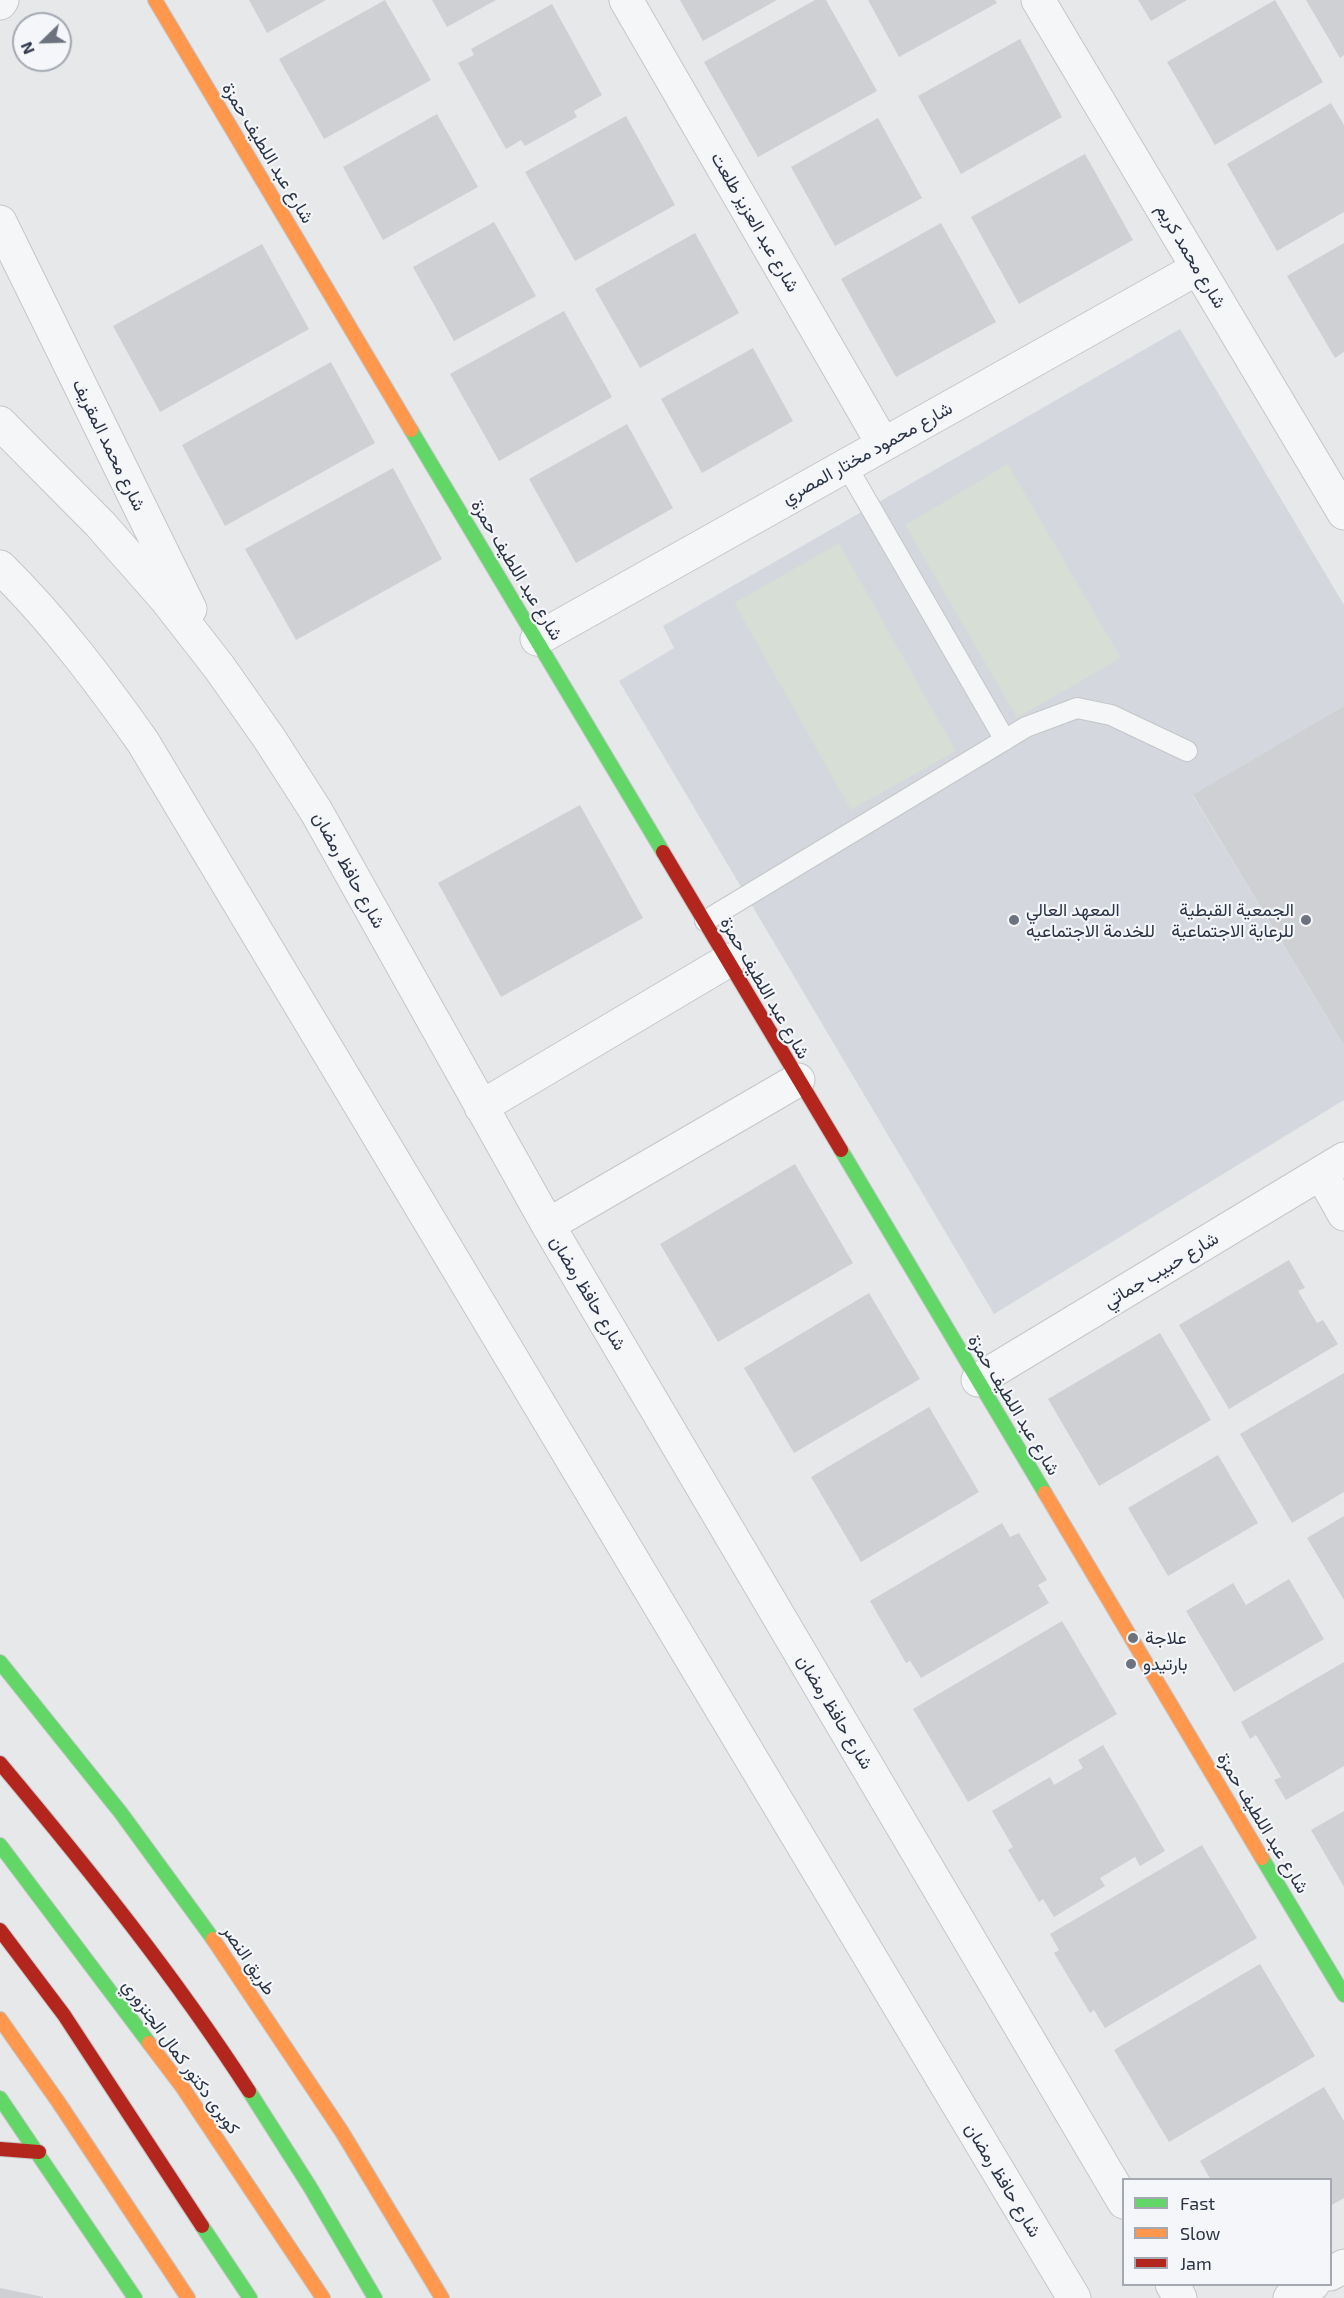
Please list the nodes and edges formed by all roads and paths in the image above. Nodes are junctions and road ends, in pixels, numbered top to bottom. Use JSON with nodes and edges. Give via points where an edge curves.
{"nodes":[{"id":1,"x":155,"y":0,"type":"edge"},
{"id":2,"x":626,"y":0,"type":"edge"},
{"id":3,"x":1038,"y":0,"type":"edge"},
{"id":4,"x":0,"y":222,"type":"edge"},
{"id":5,"x":1198,"y":268,"type":"junction"},
{"id":6,"x":0,"y":423,"type":"edge"},
{"id":7,"x":883,"y":444,"type":"junction"},
{"id":8,"x":846,"y":465,"type":"junction"},
{"id":9,"x":1344,"y":513,"type":"edge"},
{"id":10,"x":0,"y":567,"type":"edge"},
{"id":11,"x":537,"y":639,"type":"junction"},
{"id":12,"x":219,"y":667,"type":"junction"},
{"id":13,"x":1005,"y":740,"type":"junction"},
{"id":14,"x":1187,"y":752,"type":"dead end"},
{"id":15,"x":705,"y":921,"type":"junction"},
{"id":16,"x":729,"y":960,"type":"junction"},
{"id":17,"x":798,"y":1080,"type":"junction"},
{"id":18,"x":481,"y":1107,"type":"junction"},
{"id":19,"x":1332,"y":1166,"type":"edge"},
{"id":20,"x":1344,"y":1214,"type":"edge"},
{"id":21,"x":548,"y":1225,"type":"junction"},
{"id":22,"x":978,"y":1380,"type":"junction"},
{"id":23,"x":0,"y":1662,"type":"edge"},
{"id":24,"x":0,"y":1763,"type":"edge"},
{"id":25,"x":0,"y":1845,"type":"edge"},
{"id":26,"x":0,"y":1930,"type":"edge"},
{"id":27,"x":1344,"y":1995,"type":"edge"},
{"id":28,"x":0,"y":2019,"type":"edge"},
{"id":29,"x":0,"y":2098,"type":"edge"},
{"id":30,"x":0,"y":2149,"type":"edge"},
{"id":31,"x":39,"y":2152,"type":"junction"},
{"id":32,"x":1122,"y":2199,"type":"edge"},
{"id":33,"x":1310,"y":2286,"type":"edge"},
{"id":34,"x":135,"y":2298,"type":"edge"},
{"id":35,"x":188,"y":2298,"type":"edge"},
{"id":36,"x":250,"y":2298,"type":"edge"},
{"id":37,"x":323,"y":2298,"type":"edge"},
{"id":38,"x":375,"y":2298,"type":"edge"},
{"id":39,"x":442,"y":2298,"type":"edge"},
{"id":40,"x":1074,"y":2298,"type":"edge"},
{"id":41,"x":1290,"y":2298,"type":"edge"}],
"edges":[{"from":1,"to":11,"type":"main road","name":"شارع عبد اللطيف حمزة"},
{"from":2,"to":7,"type":"street","name":"شارع عبد العزيز طلعت"},
{"from":3,"to":5,"type":"street","name":"شارع محمد كريم"},
{"from":4,"to":12,"type":"street","name":"شارع محمد المقريف"},
{"from":5,"to":7,"type":"street","name":"شارع محمود مختار المصري"},
{"from":5,"to":9,"type":"street","name":"شارع محمد كريم"},
{"from":6,"to":12,"type":"street","name":"شارع حافظ رمضان","via":[[100,524]]},
{"from":7,"to":8,"type":"street","name":"شارع محمود مختار المصري"},
{"from":8,"to":11,"type":"street","name":"شارع محمود مختار المصري"},
{"from":8,"to":13,"type":"lane"},
{"from":10,"to":40,"type":"street","name":"شارع حافظ رمضان","via":[[57,628],[142,742]]},
{"from":11,"to":15,"type":"main road","name":"شارع عبد اللطيف حمزة"},
{"from":12,"to":18,"type":"street","name":"شارع حافظ رمضان","via":[[316,811]]},
{"from":13,"to":14,"type":"lane","via":[[1026,727],[1077,708],[1112,715]]},
{"from":13,"to":15,"type":"lane"},
{"from":15,"to":16,"type":"main road","name":"شارع عبد اللطيف حمزة"},
{"from":16,"to":17,"type":"main road","name":"شارع عبد اللطيف حمزة"},
{"from":16,"to":18,"type":"street"},
{"from":17,"to":21,"type":"street"},
{"from":17,"to":22,"type":"main road","name":"شارع عبد اللطيف حمزة"},
{"from":18,"to":21,"type":"street","name":"شارع حافظ رمضان"},
{"from":19,"to":20,"type":"street"},
{"from":19,"to":22,"type":"street","name":"شارع حبيب جماتي"},
{"from":21,"to":32,"type":"street","name":"شارع حافظ رمضان"},
{"from":22,"to":27,"type":"main road","name":"شارع عبد اللطيف حمزة"},
{"from":23,"to":39,"type":"main road","name":"طريق النصر","via":[[112,1801],[214,1940],[310,2082]]},
{"from":24,"to":38,"type":"main road","via":[[90,1872],[178,1989],[262,2109]]},
{"from":25,"to":37,"type":"main road","name":"كوبرى دكتور كمال الجنزوري","via":[[183,2088]]},
{"from":26,"to":36,"type":"main road","via":[[63,2015]]},
{"from":28,"to":35,"type":"main road"},
{"from":29,"to":31,"type":"main road"},
{"from":30,"to":31,"type":"main road"},
{"from":31,"to":34,"type":"main road"},
{"from":33,"to":41,"type":"street"}]}
